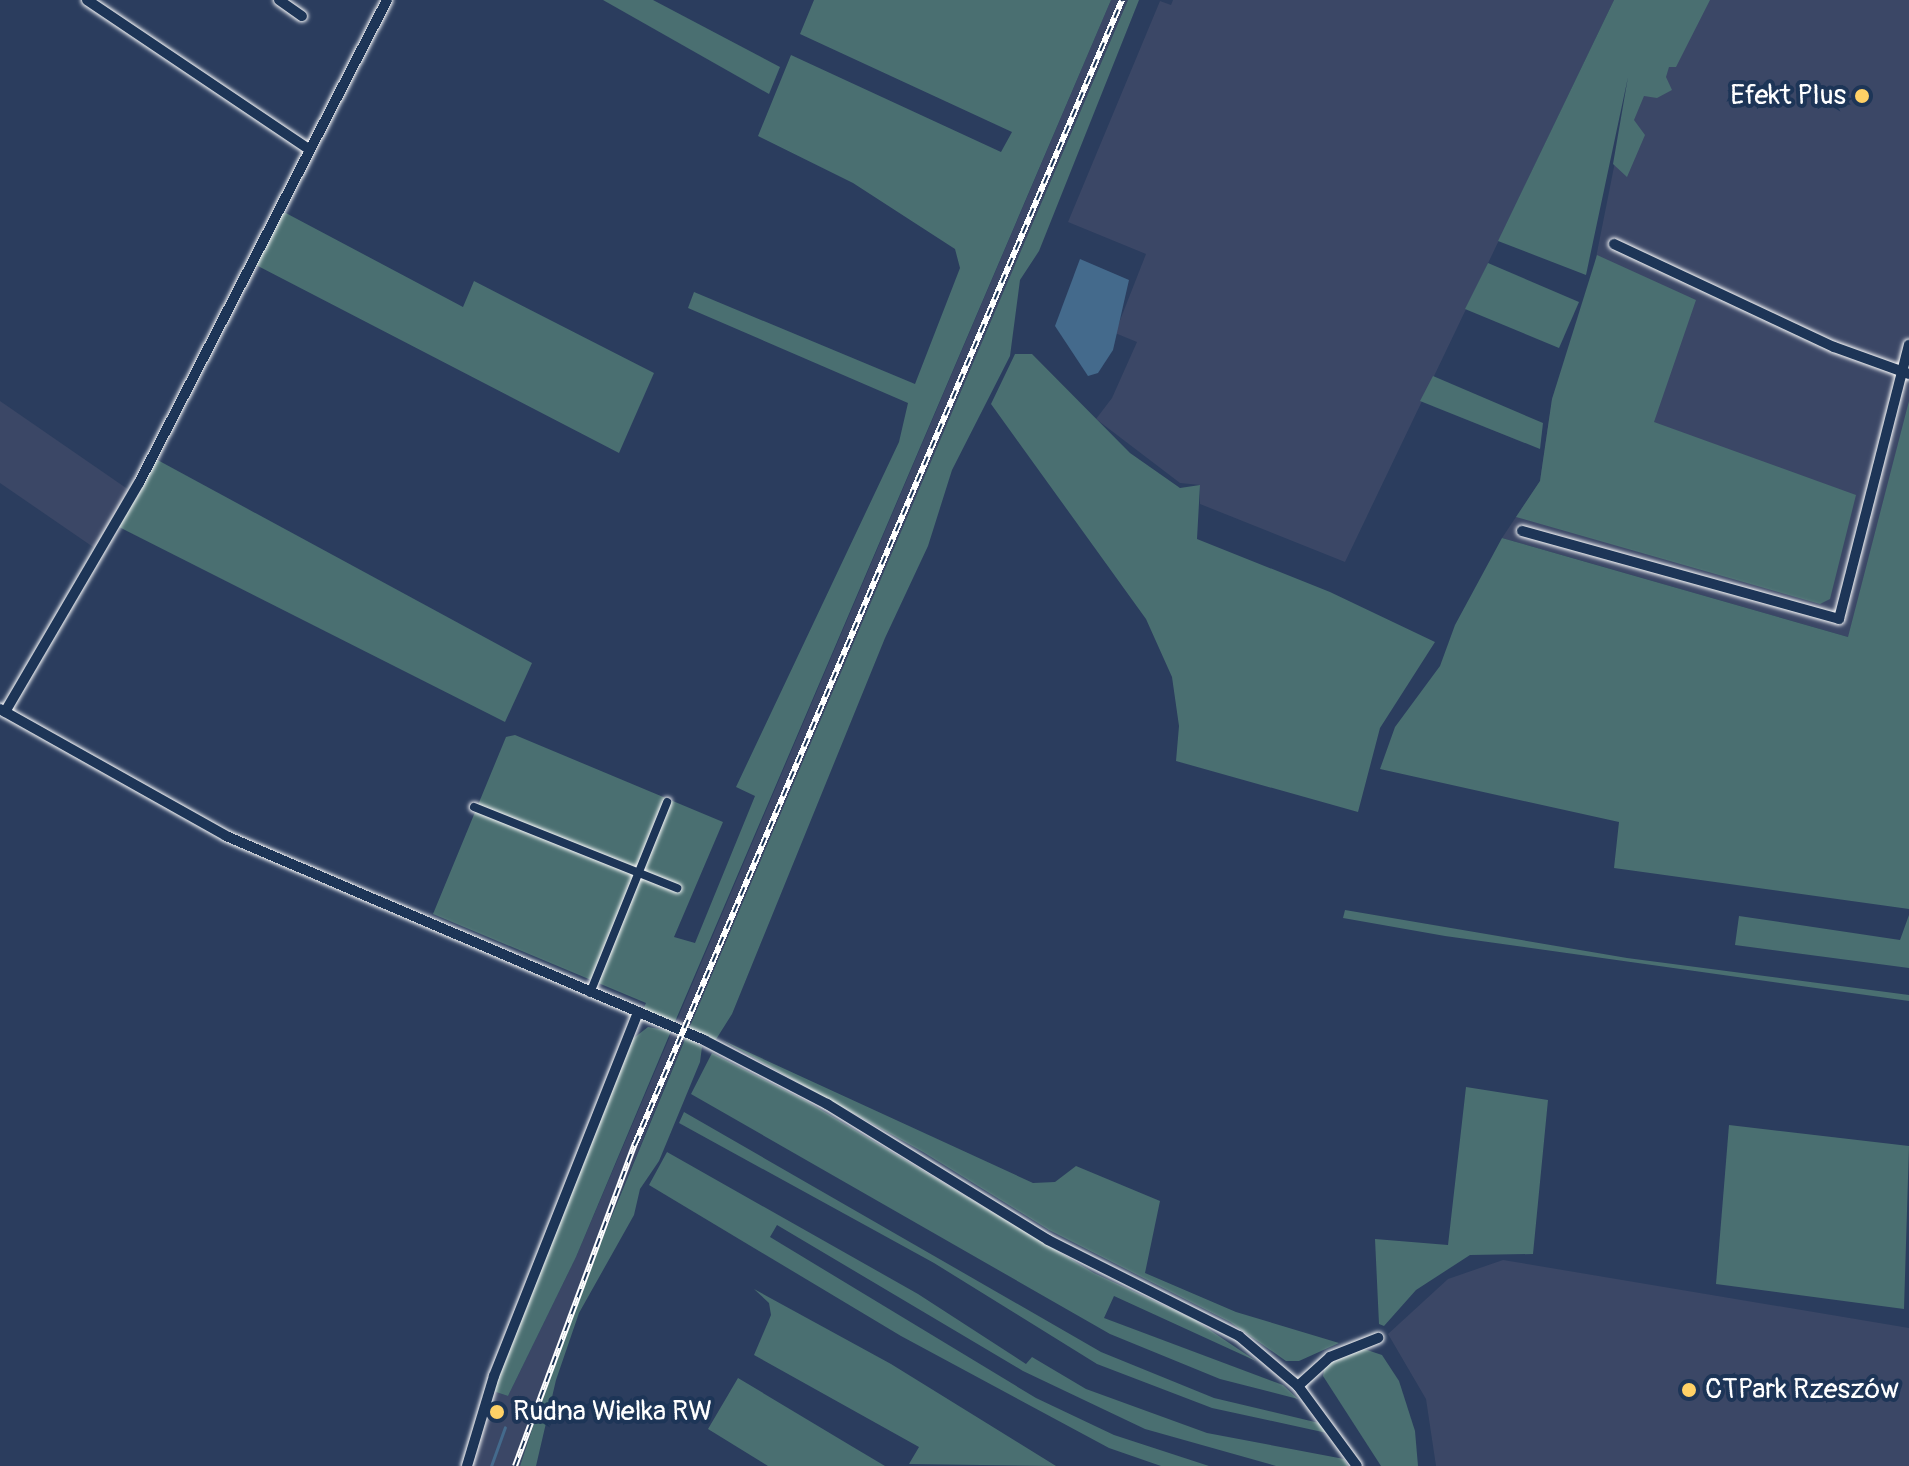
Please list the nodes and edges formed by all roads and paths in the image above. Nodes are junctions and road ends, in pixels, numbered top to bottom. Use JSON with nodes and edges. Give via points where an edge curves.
{"nodes":[{"id":1,"x":87,"y":0,"type":"edge"},
{"id":2,"x":279,"y":0,"type":"edge"},
{"id":3,"x":387,"y":0,"type":"edge"},
{"id":4,"x":302,"y":16,"type":"dead end"},
{"id":5,"x":307,"y":148,"type":"junction"},
{"id":6,"x":1614,"y":244,"type":"dead end"},
{"id":7,"x":1909,"y":345,"type":"edge"},
{"id":8,"x":1905,"y":373,"type":"edge"},
{"id":9,"x":1522,"y":531,"type":"dead end"},
{"id":10,"x":3,"y":711,"type":"edge"},
{"id":11,"x":667,"y":802,"type":"dead end"},
{"id":12,"x":474,"y":807,"type":"dead end"},
{"id":13,"x":639,"y":872,"type":"junction"},
{"id":14,"x":677,"y":888,"type":"dead end"},
{"id":15,"x":590,"y":993,"type":"junction"},
{"id":16,"x":637,"y":1014,"type":"junction"},
{"id":17,"x":1378,"y":1338,"type":"dead end"},
{"id":18,"x":1298,"y":1386,"type":"junction"},
{"id":19,"x":467,"y":1466,"type":"edge"},
{"id":20,"x":1357,"y":1466,"type":"edge"}],
"edges":[{"from":1,"to":5,"type":"street"},
{"from":2,"to":4,"type":"street"},
{"from":3,"to":5,"type":"street"},
{"from":5,"to":10,"type":"street","via":[[139,483]]},
{"from":6,"to":8,"type":"street","via":[[1834,347]]},
{"from":7,"to":8,"type":"street"},
{"from":8,"to":9,"type":"street","via":[[1839,619]]},
{"from":10,"to":15,"type":"street","via":[[226,836]]},
{"from":11,"to":13,"type":"street"},
{"from":12,"to":13,"type":"street"},
{"from":13,"to":14,"type":"street"},
{"from":13,"to":15,"type":"street"},
{"from":15,"to":16,"type":"street"},
{"from":16,"to":18,"type":"street","via":[[704,1040],[827,1104],[1048,1240],[1239,1336]]},
{"from":16,"to":19,"type":"street","via":[[494,1376]]},
{"from":17,"to":18,"type":"street","via":[[1330,1357]]},
{"from":18,"to":20,"type":"street"}]}
